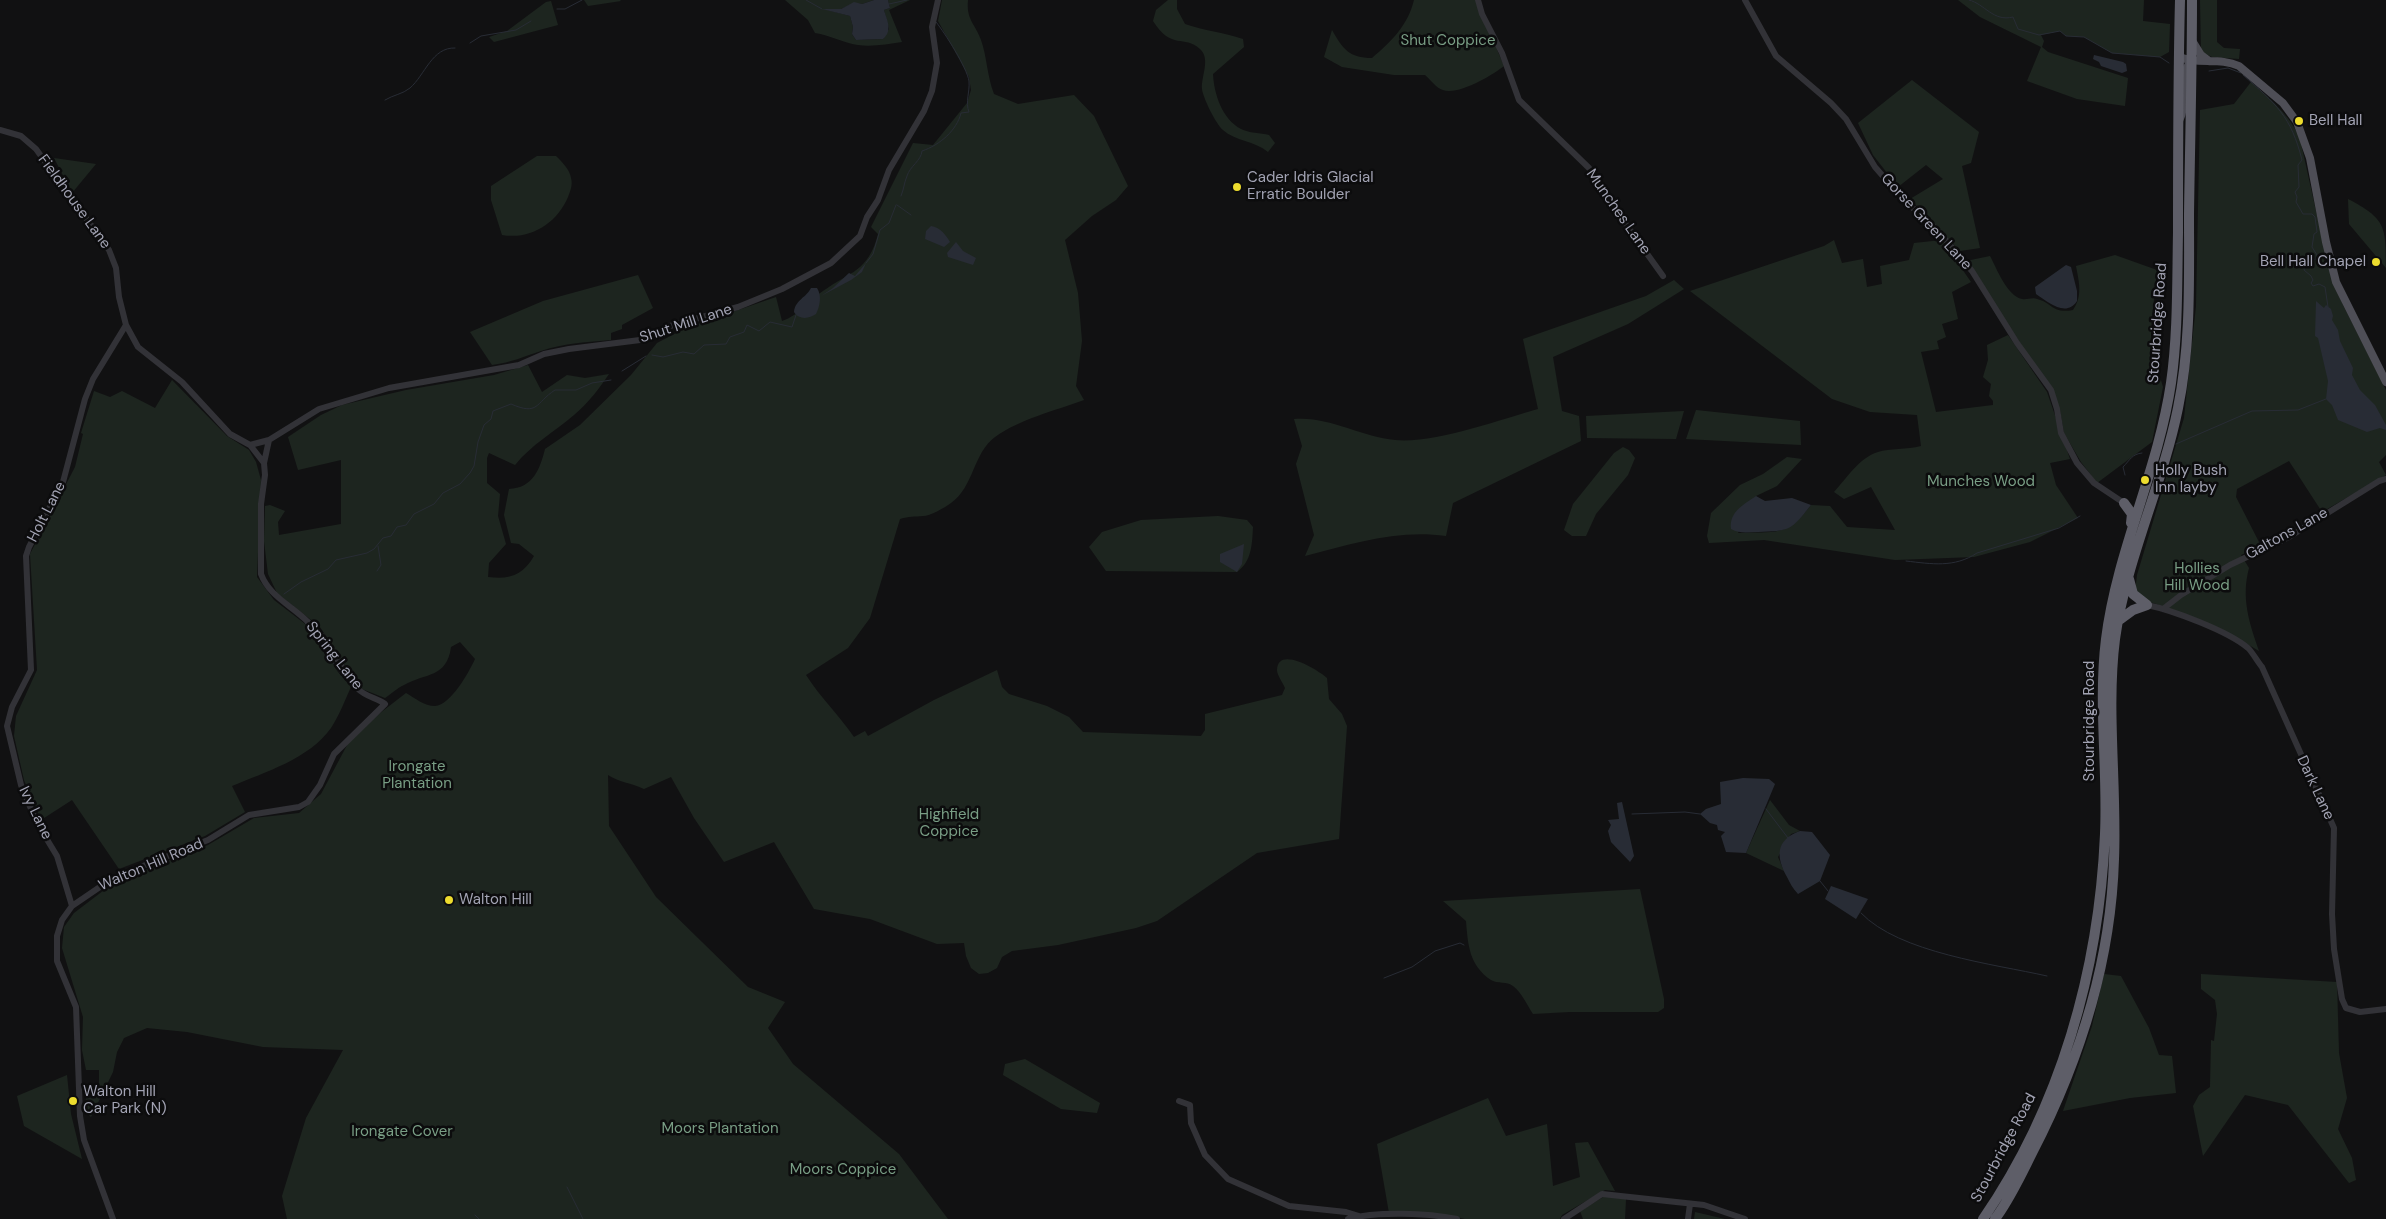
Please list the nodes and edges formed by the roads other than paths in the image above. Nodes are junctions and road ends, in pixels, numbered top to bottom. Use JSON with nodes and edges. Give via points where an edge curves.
{"nodes":[{"id":1,"x":938,"y":0,"type":"edge"},
{"id":2,"x":1478,"y":0,"type":"edge"},
{"id":3,"x":1745,"y":0,"type":"edge"},
{"id":4,"x":2180,"y":0,"type":"edge"},
{"id":5,"x":2192,"y":0,"type":"edge"},
{"id":6,"x":2191,"y":38,"type":"junction"},
{"id":7,"x":2179,"y":57,"type":"junction"},
{"id":8,"x":2191,"y":61,"type":"junction"},
{"id":9,"x":2209,"y":61,"type":"junction"},
{"id":10,"x":2191,"y":74,"type":"junction"},
{"id":11,"x":2179,"y":121,"type":"junction"},
{"id":12,"x":0,"y":130,"type":"edge"},
{"id":13,"x":1663,"y":276,"type":"dead end"},
{"id":14,"x":126,"y":325,"type":"junction"},
{"id":15,"x":2386,"y":382,"type":"edge"},
{"id":16,"x":269,"y":440,"type":"junction"},
{"id":17,"x":252,"y":444,"type":"junction"},
{"id":18,"x":264,"y":463,"type":"junction"},
{"id":19,"x":2386,"y":479,"type":"edge"},
{"id":20,"x":2144,"y":495,"type":"junction"},
{"id":21,"x":2124,"y":503,"type":"junction"},
{"id":22,"x":2131,"y":532,"type":"junction"},
{"id":23,"x":2128,"y":573,"type":"junction"},
{"id":24,"x":2147,"y":605,"type":"junction"},
{"id":25,"x":2163,"y":609,"type":"junction"},
{"id":26,"x":2118,"y":621,"type":"junction"},
{"id":27,"x":385,"y":704,"type":"joint"},
{"id":28,"x":4,"y":724,"type":"edge"},
{"id":29,"x":72,"y":906,"type":"junction"},
{"id":30,"x":2386,"y":1009,"type":"edge"},
{"id":31,"x":1179,"y":1101,"type":"dead end"},
{"id":32,"x":1690,"y":1204,"type":"junction"},
{"id":33,"x":1359,"y":1216,"type":"junction"},
{"id":34,"x":113,"y":1219,"type":"edge"},
{"id":35,"x":1348,"y":1219,"type":"edge"},
{"id":36,"x":1458,"y":1219,"type":"edge"},
{"id":37,"x":1564,"y":1219,"type":"edge"},
{"id":38,"x":1688,"y":1219,"type":"edge"},
{"id":39,"x":1745,"y":1219,"type":"edge"},
{"id":40,"x":1984,"y":1219,"type":"edge"},
{"id":41,"x":1995,"y":1219,"type":"edge"}],
"edges":[{"from":1,"to":16,"type":"street","name":"Shut Mill Lane","via":[[932,27],[937,63],[924,111],[889,170],[860,236],[832,263],[738,307],[670,326],[640,340],[568,349],[544,354],[519,365],[388,388],[319,409]]},
{"from":2,"to":13,"type":"street","name":"Munches Lane","via":[[1519,100],[1589,168]]},
{"from":3,"to":21,"type":"street","name":"Gorse Green Lane","via":[[1776,56],[1841,113],[1875,167],[1972,271],[2051,390],[2061,433],[2077,463],[2094,483]]},
{"from":4,"to":7,"type":"highway","name":"Stourbridge Road"},
{"from":5,"to":6,"type":"highway","name":"Stourbridge Road"},
{"from":6,"to":8,"type":"highway","name":"Stourbridge Road"},
{"from":6,"to":9,"type":"main road"},
{"from":7,"to":8,"type":"main road"},
{"from":7,"to":11,"type":"highway","name":"Stourbridge Road"},
{"from":8,"to":9,"type":"main road"},
{"from":8,"to":10,"type":"highway","name":"Stourbridge Road"},
{"from":8,"to":11,"type":"main road","via":[[2184,72],[2183,113]]},
{"from":9,"to":10,"type":"main road"},
{"from":9,"to":15,"type":"main road","via":[[2239,66],[2283,103],[2296,122],[2310,158],[2336,282]]},
{"from":10,"to":23,"type":"highway","name":"Stourbridge Road","via":[[2188,319],[2182,381],[2162,468]]},
{"from":11,"to":20,"type":"highway","name":"Stourbridge Road","via":[[2176,324],[2171,382]]},
{"from":12,"to":14,"type":"street","name":"Fieldhouse Lane","via":[[21,136],[36,149],[109,250],[116,268]]},
{"from":14,"to":17,"type":"street","name":"Fieldhouse Lane","via":[[145,354],[182,382],[230,434]]},
{"from":14,"to":28,"type":"street","name":"Holt Lane","via":[[93,379],[63,482],[26,556],[31,670]]},
{"from":16,"to":17,"type":"street","name":"Shut Mill Lane"},
{"from":16,"to":18,"type":"street","name":"Spring Lane"},
{"from":17,"to":18,"type":"street"},
{"from":18,"to":27,"type":"street","name":"Spring Lane","via":[[261,566],[265,584],[307,620],[329,645],[358,689]]},
{"from":19,"to":25,"type":"street","name":"Galtons Lane","via":[[2289,537],[2230,565]]},
{"from":20,"to":21,"type":"highway"},
{"from":20,"to":22,"type":"highway","name":"Stourbridge Road"},
{"from":21,"to":22,"type":"highway","via":[[2132,514]]},
{"from":22,"to":40,"type":"highway","name":"Stourbridge Road","via":[[2114,589],[2104,659],[2105,834],[2089,970],[2068,1046],[2052,1089],[2028,1143]]},
{"from":23,"to":24,"type":"highway","via":[[2133,594]]},
{"from":23,"to":26,"type":"highway","name":"Stourbridge Road"},
{"from":24,"to":25,"type":"street","name":"Dark Lane"},
{"from":24,"to":26,"type":"highway"},
{"from":25,"to":30,"type":"street","name":"Dark Lane","via":[[2228,636],[2248,649],[2262,667],[2334,828],[2332,914],[2342,998],[2346,1008],[2354,1011]]},
{"from":26,"to":41,"type":"highway","name":"Stourbridge Road","via":[[2112,670],[2114,862],[2100,966],[2088,1018],[2068,1076],[2044,1131]]},
{"from":27,"to":29,"type":"street","name":"Walton Hill Road","via":[[334,754],[320,786],[299,808],[249,815],[208,840],[113,878]]},
{"from":28,"to":29,"type":"street","name":"Ivy Lane","via":[[21,784],[37,823],[58,856]]},
{"from":29,"to":34,"type":"street","name":"Walton Hill Road","via":[[59,928],[57,961],[76,1007],[80,1116],[84,1140]]},
{"from":31,"to":33,"type":"street","via":[[1190,1105],[1191,1122],[1206,1154],[1228,1179],[1289,1206]]},
{"from":32,"to":37,"type":"street","via":[[1602,1194]]},
{"from":32,"to":38,"type":"street"},
{"from":32,"to":39,"type":"street","via":[[1704,1205]]},
{"from":33,"to":35,"type":"street"},
{"from":33,"to":36,"type":"street"}]}
